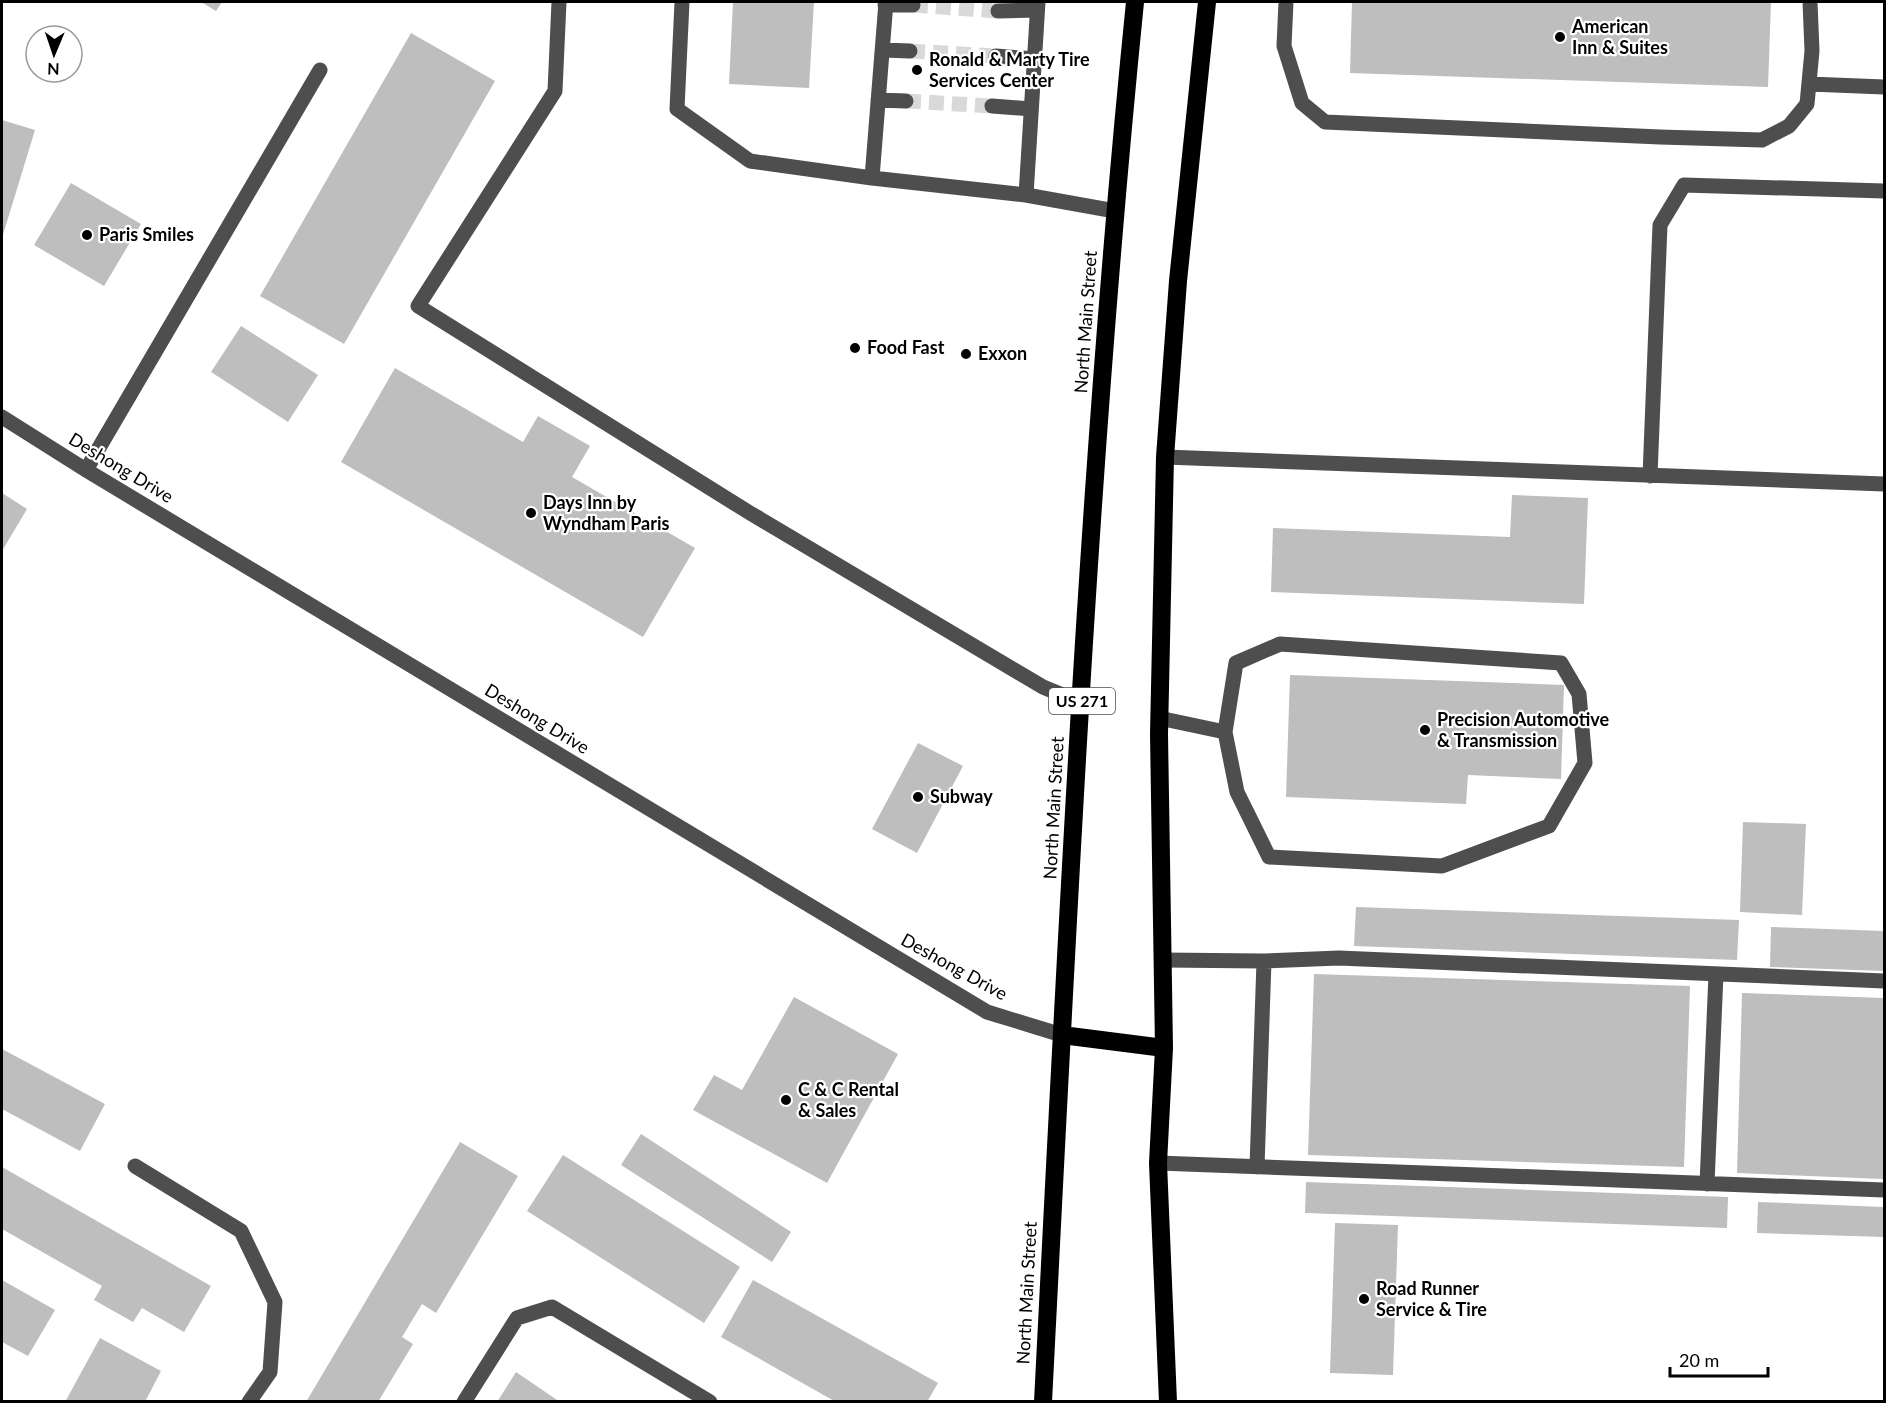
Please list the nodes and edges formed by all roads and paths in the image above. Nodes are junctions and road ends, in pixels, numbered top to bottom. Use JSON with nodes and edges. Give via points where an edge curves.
{"nodes":[{"id":1,"x":559,"y":2,"type":"edge"},
{"id":2,"x":682,"y":2,"type":"edge"},
{"id":3,"x":1135,"y":2,"type":"edge"},
{"id":4,"x":1207,"y":2,"type":"edge"},
{"id":5,"x":1287,"y":2,"type":"edge"},
{"id":6,"x":1810,"y":2,"type":"edge"},
{"id":7,"x":886,"y":3,"type":"edge"},
{"id":8,"x":913,"y":5,"type":"dead end"},
{"id":9,"x":1037,"y":6,"type":"edge"},
{"id":10,"x":998,"y":10,"type":"tunnel mouth"},
{"id":11,"x":883,"y":50,"type":"junction"},
{"id":12,"x":910,"y":51,"type":"tunnel mouth"},
{"id":13,"x":996,"y":56,"type":"tunnel mouth"},
{"id":14,"x":1035,"y":59,"type":"junction"},
{"id":15,"x":320,"y":70,"type":"dead end"},
{"id":16,"x":1809,"y":84,"type":"junction"},
{"id":17,"x":1884,"y":87,"type":"edge"},
{"id":18,"x":878,"y":100,"type":"junction"},
{"id":19,"x":906,"y":101,"type":"tunnel mouth"},
{"id":20,"x":992,"y":106,"type":"tunnel mouth"},
{"id":21,"x":1031,"y":109,"type":"junction"},
{"id":22,"x":872,"y":178,"type":"junction"},
{"id":23,"x":1884,"y":191,"type":"edge"},
{"id":24,"x":1026,"y":195,"type":"junction"},
{"id":25,"x":1115,"y":211,"type":"junction"},
{"id":26,"x":2,"y":417,"type":"edge"},
{"id":27,"x":1166,"y":457,"type":"junction"},
{"id":28,"x":86,"y":470,"type":"junction"},
{"id":29,"x":1650,"y":476,"type":"junction"},
{"id":30,"x":1884,"y":484,"type":"edge"},
{"id":31,"x":1082,"y":703,"type":"junction"},
{"id":32,"x":1160,"y":718,"type":"junction"},
{"id":33,"x":1225,"y":732,"type":"junction"},
{"id":34,"x":1163,"y":960,"type":"junction"},
{"id":35,"x":1264,"y":961,"type":"junction"},
{"id":36,"x":1716,"y":974,"type":"junction"},
{"id":37,"x":1884,"y":981,"type":"edge"},
{"id":38,"x":1062,"y":1035,"type":"junction"},
{"id":39,"x":1164,"y":1048,"type":"junction"},
{"id":40,"x":1158,"y":1164,"type":"junction"},
{"id":41,"x":135,"y":1166,"type":"dead end"},
{"id":42,"x":1257,"y":1167,"type":"junction"},
{"id":43,"x":1707,"y":1184,"type":"junction"},
{"id":44,"x":1884,"y":1190,"type":"edge"},
{"id":45,"x":249,"y":1401,"type":"edge"},
{"id":46,"x":464,"y":1401,"type":"edge"},
{"id":47,"x":710,"y":1401,"type":"edge"},
{"id":48,"x":1043,"y":1401,"type":"edge"},
{"id":49,"x":1168,"y":1401,"type":"edge"}],
"edges":[{"from":1,"to":31,"type":"street","via":[[555,91],[418,306],[750,513],[1043,687]]},
{"from":2,"to":22,"type":"street","via":[[677,109],[750,161]]},
{"from":3,"to":25,"type":"highway","name":"North Main Street","number":"US 271"},
{"from":4,"to":27,"type":"highway","via":[[1178,281]]},
{"from":5,"to":16,"type":"street","via":[[1284,46],[1302,103],[1326,122],[1762,140],[1789,126],[1807,104]]},
{"from":6,"to":16,"type":"street"},
{"from":7,"to":8,"type":"street"},
{"from":7,"to":11,"type":"street"},
{"from":9,"to":10,"type":"street"},
{"from":9,"to":14,"type":"street"},
{"from":11,"to":12,"type":"street"},
{"from":11,"to":18,"type":"street"},
{"from":13,"to":14,"type":"street"},
{"from":14,"to":21,"type":"street"},
{"from":15,"to":28,"type":"street"},
{"from":16,"to":17,"type":"street"},
{"from":18,"to":19,"type":"street"},
{"from":18,"to":22,"type":"street"},
{"from":20,"to":21,"type":"street"},
{"from":21,"to":24,"type":"street"},
{"from":22,"to":24,"type":"street"},
{"from":23,"to":29,"type":"street","via":[[1684,185],[1660,225]]},
{"from":24,"to":25,"type":"street"},
{"from":25,"to":31,"type":"highway","name":"North Main Street","number":"US 271"},
{"from":26,"to":28,"type":"street","name":"Deshong Drive"},
{"from":27,"to":29,"type":"street"},
{"from":27,"to":32,"type":"highway"},
{"from":28,"to":38,"type":"street","name":"Deshong Drive","via":[[987,1012]]},
{"from":29,"to":30,"type":"street"},
{"from":31,"to":38,"type":"highway","name":"North Main Street","number":"US 271"},
{"from":32,"to":33,"type":"street"},
{"from":32,"to":34,"type":"highway"},
{"from":33,"to":33,"type":"street","via":[[1237,792],[1269,857],[1442,866],[1549,826],[1585,763],[1579,694],[1561,663],[1280,644],[1236,663]]},
{"from":34,"to":35,"type":"street"},
{"from":34,"to":39,"type":"highway"},
{"from":35,"to":36,"type":"street","via":[[1339,958]]},
{"from":35,"to":42,"type":"street"},
{"from":36,"to":37,"type":"street"},
{"from":36,"to":43,"type":"street"},
{"from":38,"to":39,"type":"highway"},
{"from":38,"to":48,"type":"highway","name":"North Main Street","number":"US 271"},
{"from":39,"to":40,"type":"highway"},
{"from":40,"to":42,"type":"street"},
{"from":40,"to":49,"type":"highway"},
{"from":41,"to":45,"type":"street","via":[[241,1231],[275,1302],[270,1372]]},
{"from":42,"to":43,"type":"street"},
{"from":43,"to":44,"type":"street"},
{"from":46,"to":47,"type":"street","via":[[516,1317],[552,1307]]}]}
